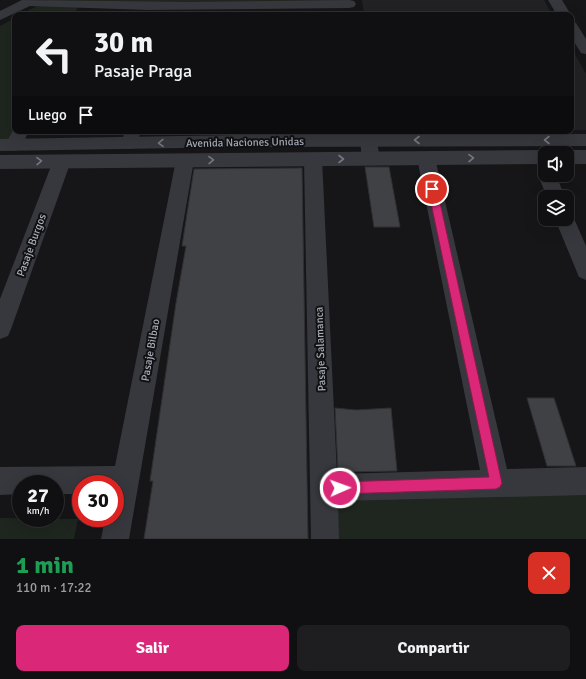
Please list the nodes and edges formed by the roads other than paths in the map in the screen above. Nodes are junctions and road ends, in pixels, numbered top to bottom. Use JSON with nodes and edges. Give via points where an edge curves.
{"nodes":[{"id":1,"x":555,"y":0,"type":"edge"},
{"id":2,"x":30,"y":1,"type":"edge"},
{"id":3,"x":350,"y":6,"type":"edge"},
{"id":4,"x":78,"y":10,"type":"edge"},
{"id":5,"x":255,"y":10,"type":"edge"},
{"id":6,"x":167,"y":11,"type":"edge"},
{"id":7,"x":562,"y":12,"type":"edge"},
{"id":8,"x":1,"y":14,"type":"edge"},
{"id":9,"x":574,"y":31,"type":"edge"},
{"id":10,"x":586,"y":50,"type":"edge"},
{"id":11,"x":241,"y":136,"type":"edge"},
{"id":12,"x":368,"y":136,"type":"edge"},
{"id":13,"x":132,"y":137,"type":"edge"},
{"id":14,"x":12,"y":140,"type":"edge"},
{"id":15,"x":586,"y":140,"type":"edge"},
{"id":16,"x":574,"y":157,"type":"edge"},
{"id":17,"x":586,"y":157,"type":"edge"},
{"id":18,"x":313,"y":158,"type":"junction"},
{"id":19,"x":426,"y":158,"type":"junction"},
{"id":20,"x":371,"y":159,"type":"junction"},
{"id":21,"x":185,"y":160,"type":"junction"},
{"id":22,"x":62,"y":161,"type":"junction"},
{"id":23,"x":0,"y":162,"type":"edge"},
{"id":24,"x":538,"y":162,"type":"edge"},
{"id":25,"x":568,"y":226,"type":"edge"},
{"id":26,"x":586,"y":271,"type":"edge"},
{"id":27,"x":0,"y":329,"type":"edge"},
{"id":28,"x":126,"y":480,"type":"junction"},
{"id":29,"x":0,"y":481,"type":"edge"},
{"id":30,"x":586,"y":481,"type":"edge"},
{"id":31,"x":496,"y":483,"type":"junction"},
{"id":32,"x":324,"y":488,"type":"junction"},
{"id":33,"x":115,"y":539,"type":"edge"},
{"id":34,"x":325,"y":539,"type":"edge"}],
"edges":[{"from":1,"to":7,"type":"street"},
{"from":2,"to":4,"type":"street"},
{"from":2,"to":8,"type":"street"},
{"from":3,"to":5,"type":"street"},
{"from":4,"to":6,"type":"street"},
{"from":5,"to":6,"type":"street"},
{"from":9,"to":10,"type":"street"},
{"from":11,"to":12,"type":"street","name":"Avenida Naciones Unidas"},
{"from":11,"to":13,"type":"street","name":"Avenida Naciones Unidas","one_way":true},
{"from":15,"to":12,"type":"street","name":"Avenida Naciones Unidas","one_way":true},
{"from":12,"to":20,"type":"street"},
{"from":13,"to":14,"type":"street","name":"Avenida Naciones Unidas"},
{"from":16,"to":17,"type":"street"},
{"from":18,"to":20,"type":"street","name":"Avenida Naciones Unidas","one_way":true},
{"from":21,"to":18,"type":"street","name":"Avenida Naciones Unidas","one_way":true},
{"from":18,"to":32,"type":"street","name":"Pasaje Salamanca"},
{"from":19,"to":20,"type":"street","name":"Avenida Naciones Unidas"},
{"from":19,"to":24,"type":"street","name":"Avenida Naciones Unidas","one_way":true},
{"from":19,"to":31,"type":"street"},
{"from":21,"to":22,"type":"street","name":"Avenida Naciones Unidas"},
{"from":21,"to":28,"type":"street","name":"Pasaje Bilbao"},
{"from":23,"to":22,"type":"street","name":"Avenida Naciones Unidas","one_way":true},
{"from":22,"to":27,"type":"street","name":"Pasaje Burgos"},
{"from":25,"to":26,"type":"street"},
{"from":28,"to":29,"type":"street"},
{"from":28,"to":33,"type":"street","name":"Pasaje Bilbao"},
{"from":30,"to":31,"type":"street"},
{"from":31,"to":32,"type":"street"},
{"from":32,"to":34,"type":"street","name":"Pasaje Salamanca"}]}
